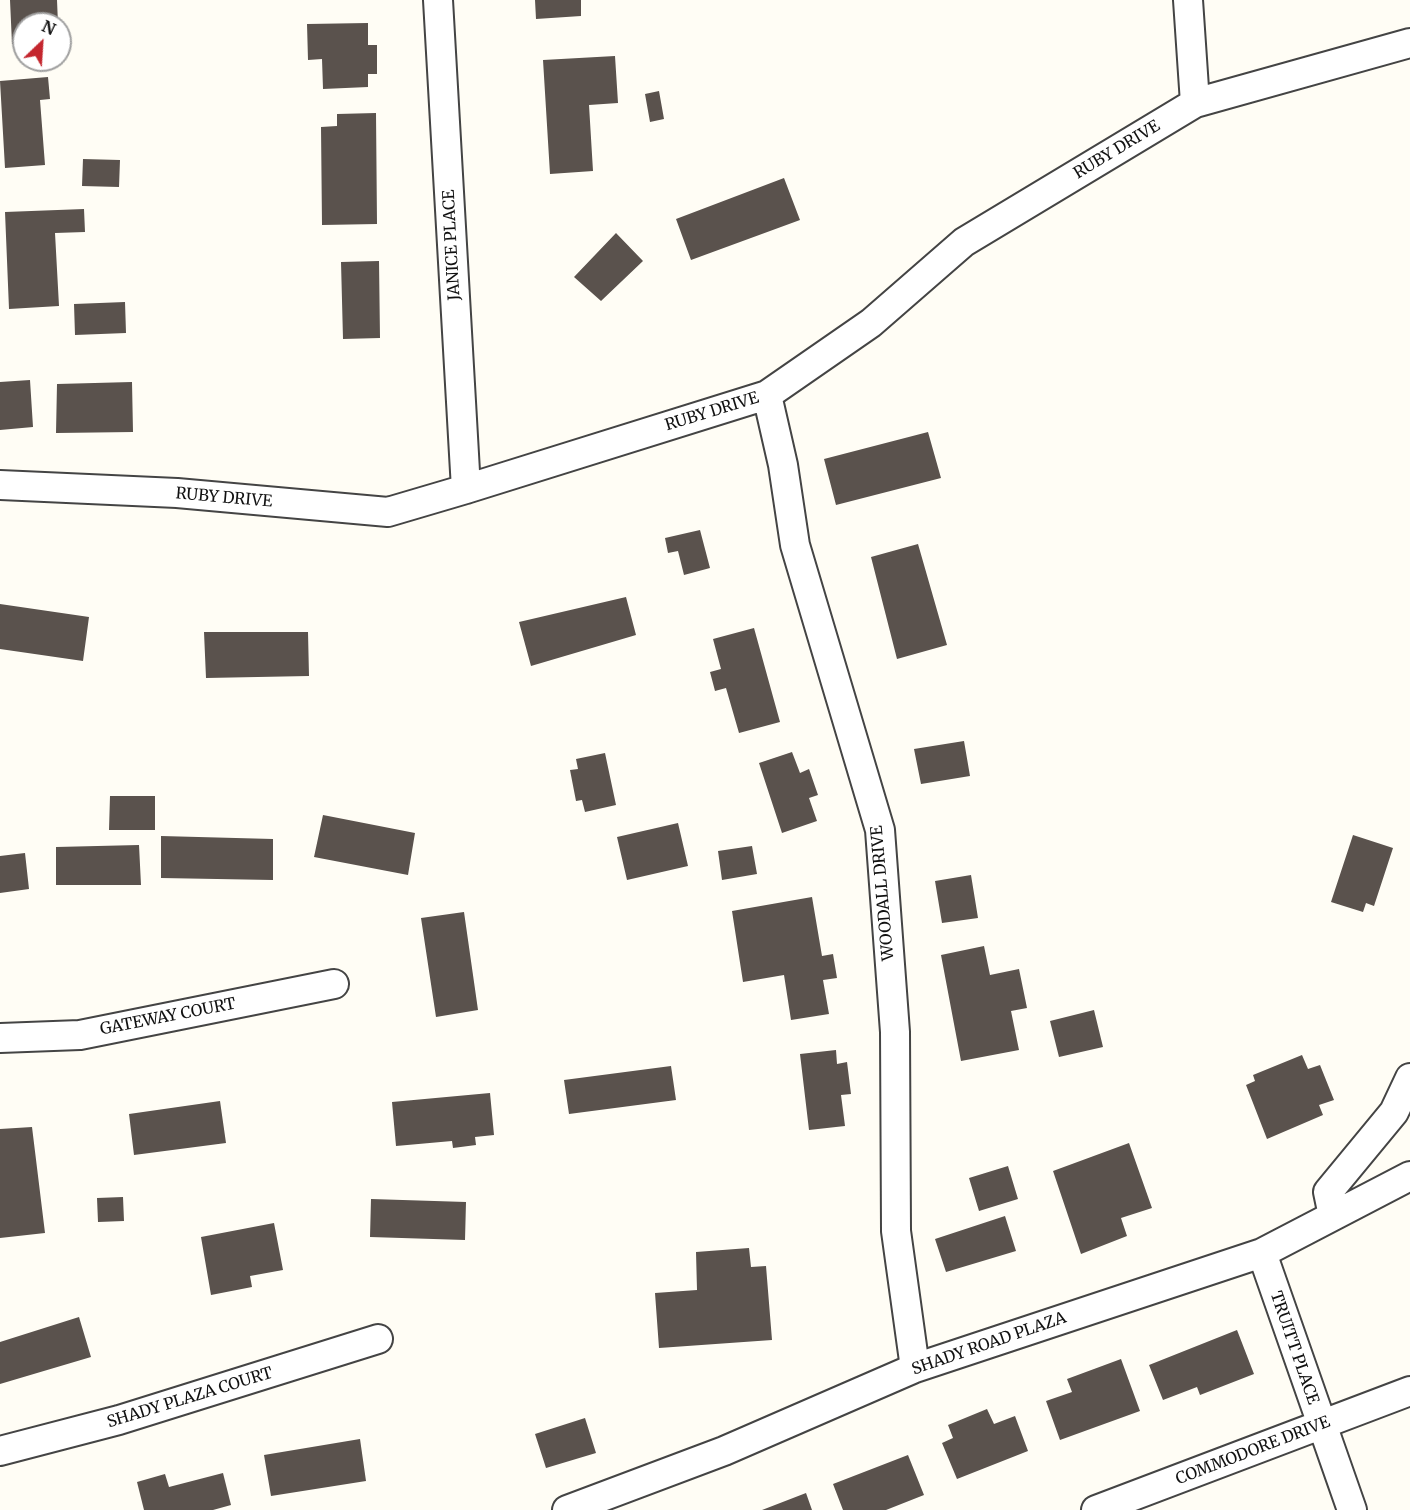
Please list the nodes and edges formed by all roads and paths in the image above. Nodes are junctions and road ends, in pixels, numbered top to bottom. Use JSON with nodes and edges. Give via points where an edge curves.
{"nodes":[{"id":1,"x":438,"y":0,"type":"edge"},
{"id":2,"x":1188,"y":0,"type":"edge"},
{"id":3,"x":1410,"y":43,"type":"edge"},
{"id":4,"x":1195,"y":103,"type":"junction"},
{"id":5,"x":767,"y":394,"type":"junction"},
{"id":6,"x":0,"y":485,"type":"edge"},
{"id":7,"x":466,"y":489,"type":"junction"},
{"id":8,"x":334,"y":984,"type":"dead end"},
{"id":9,"x":0,"y":1038,"type":"edge"},
{"id":10,"x":1410,"y":1078,"type":"edge"},
{"id":11,"x":1410,"y":1176,"type":"edge"},
{"id":12,"x":1333,"y":1216,"type":"junction"},
{"id":13,"x":1262,"y":1253,"type":"junction"},
{"id":14,"x":378,"y":1339,"type":"dead end"},
{"id":15,"x":915,"y":1368,"type":"junction"},
{"id":16,"x":1410,"y":1391,"type":"edge"},
{"id":17,"x":1320,"y":1426,"type":"junction"},
{"id":18,"x":0,"y":1452,"type":"edge"},
{"id":19,"x":567,"y":1510,"type":"edge"},
{"id":20,"x":1096,"y":1510,"type":"edge"},
{"id":21,"x":1352,"y":1510,"type":"edge"}],
"edges":[{"from":1,"to":7,"type":"street","name":"JANICE PLACE"},
{"from":2,"to":4,"type":"street"},
{"from":3,"to":4,"type":"street","name":"RUBY DRIVE"},
{"from":4,"to":5,"type":"street","name":"RUBY DRIVE","via":[[964,242],[871,323]]},
{"from":5,"to":7,"type":"street","name":"RUBY DRIVE"},
{"from":5,"to":15,"type":"street","name":"WOODALL DRIVE","via":[[795,544],[880,830],[895,1032],[896,1231]]},
{"from":6,"to":7,"type":"street","name":"RUBY DRIVE","via":[[177,494],[388,512]]},
{"from":8,"to":9,"type":"street","name":"GATEWAY COURT","via":[[80,1035]]},
{"from":10,"to":12,"type":"street","via":[[1394,1112],[1329,1191]]},
{"from":11,"to":12,"type":"street","name":"SHADY ROAD PLAZA"},
{"from":12,"to":13,"type":"street","name":"SHADY ROAD PLAZA"},
{"from":13,"to":15,"type":"street","name":"SHADY ROAD PLAZA"},
{"from":13,"to":17,"type":"street","name":"TRUITT PLACE"},
{"from":14,"to":18,"type":"street","name":"SHADY PLAZA COURT","via":[[119,1420]]},
{"from":15,"to":19,"type":"street","name":"SHADY ROAD PLAZA","via":[[724,1451]]},
{"from":16,"to":17,"type":"street","name":"COMMODORE DRIVE"},
{"from":17,"to":20,"type":"street","name":"COMMODORE DRIVE"},
{"from":17,"to":21,"type":"street","name":"TRUITT PLACE"}]}
